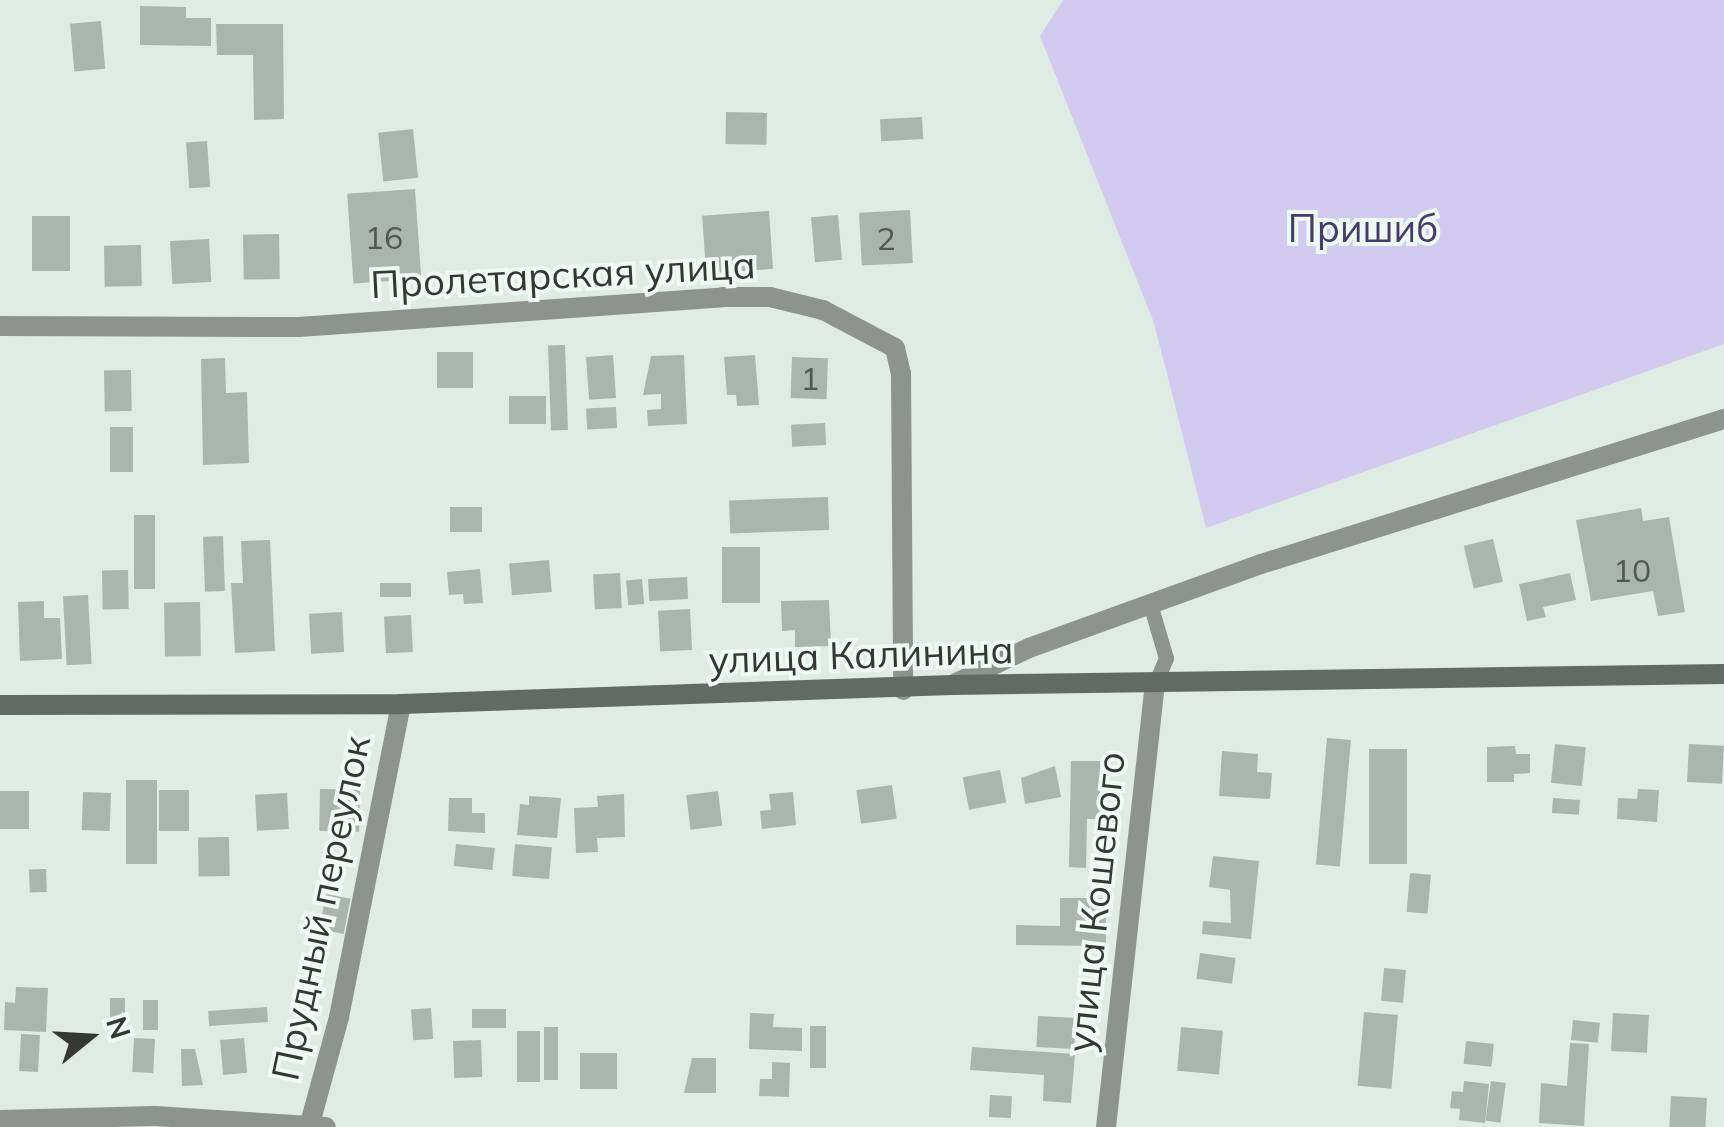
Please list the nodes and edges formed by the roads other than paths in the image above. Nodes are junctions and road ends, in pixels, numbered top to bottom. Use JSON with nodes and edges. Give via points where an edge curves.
{"nodes":[{"id":1,"x":0,"y":326,"type":"edge"},
{"id":2,"x":1724,"y":419,"type":"edge"},
{"id":3,"x":1150,"y":607,"type":"junction"},
{"id":4,"x":1724,"y":674,"type":"edge"},
{"id":5,"x":952,"y":684,"type":"junction"},
{"id":6,"x":1155,"y":684,"type":"junction"},
{"id":7,"x":903,"y":690,"type":"junction"},
{"id":8,"x":401,"y":704,"type":"junction"},
{"id":9,"x":0,"y":705,"type":"edge"},
{"id":10,"x":0,"y":1120,"type":"edge"},
{"id":11,"x":309,"y":1126,"type":"edge"},
{"id":12,"x":326,"y":1127,"type":"edge"},
{"id":13,"x":1106,"y":1127,"type":"edge"}],
"edges":[{"from":1,"to":7,"type":"street","name":"Пролетарская улица","via":[[299,327],[722,296],[770,297],[823,310],[895,348],[901,373]]},
{"from":2,"to":3,"type":"street","via":[[1260,564]]},
{"from":3,"to":5,"type":"street","via":[[1029,648]]},
{"from":3,"to":6,"type":"lane","via":[[1166,658]]},
{"from":4,"to":6,"type":"street","name":"улица Калинина"},
{"from":5,"to":6,"type":"street","name":"улица Калинина"},
{"from":5,"to":7,"type":"street","name":"улица Калинина"},
{"from":6,"to":13,"type":"street","name":"улица Кошевого"},
{"from":7,"to":8,"type":"street","name":"улица Калинина"},
{"from":8,"to":9,"type":"street","name":"улица Калинина"},
{"from":8,"to":11,"type":"street","name":"Прудный переулок","via":[[351,962]]},
{"from":10,"to":11,"type":"street","via":[[155,1116]]},
{"from":11,"to":12,"type":"street"}]}
